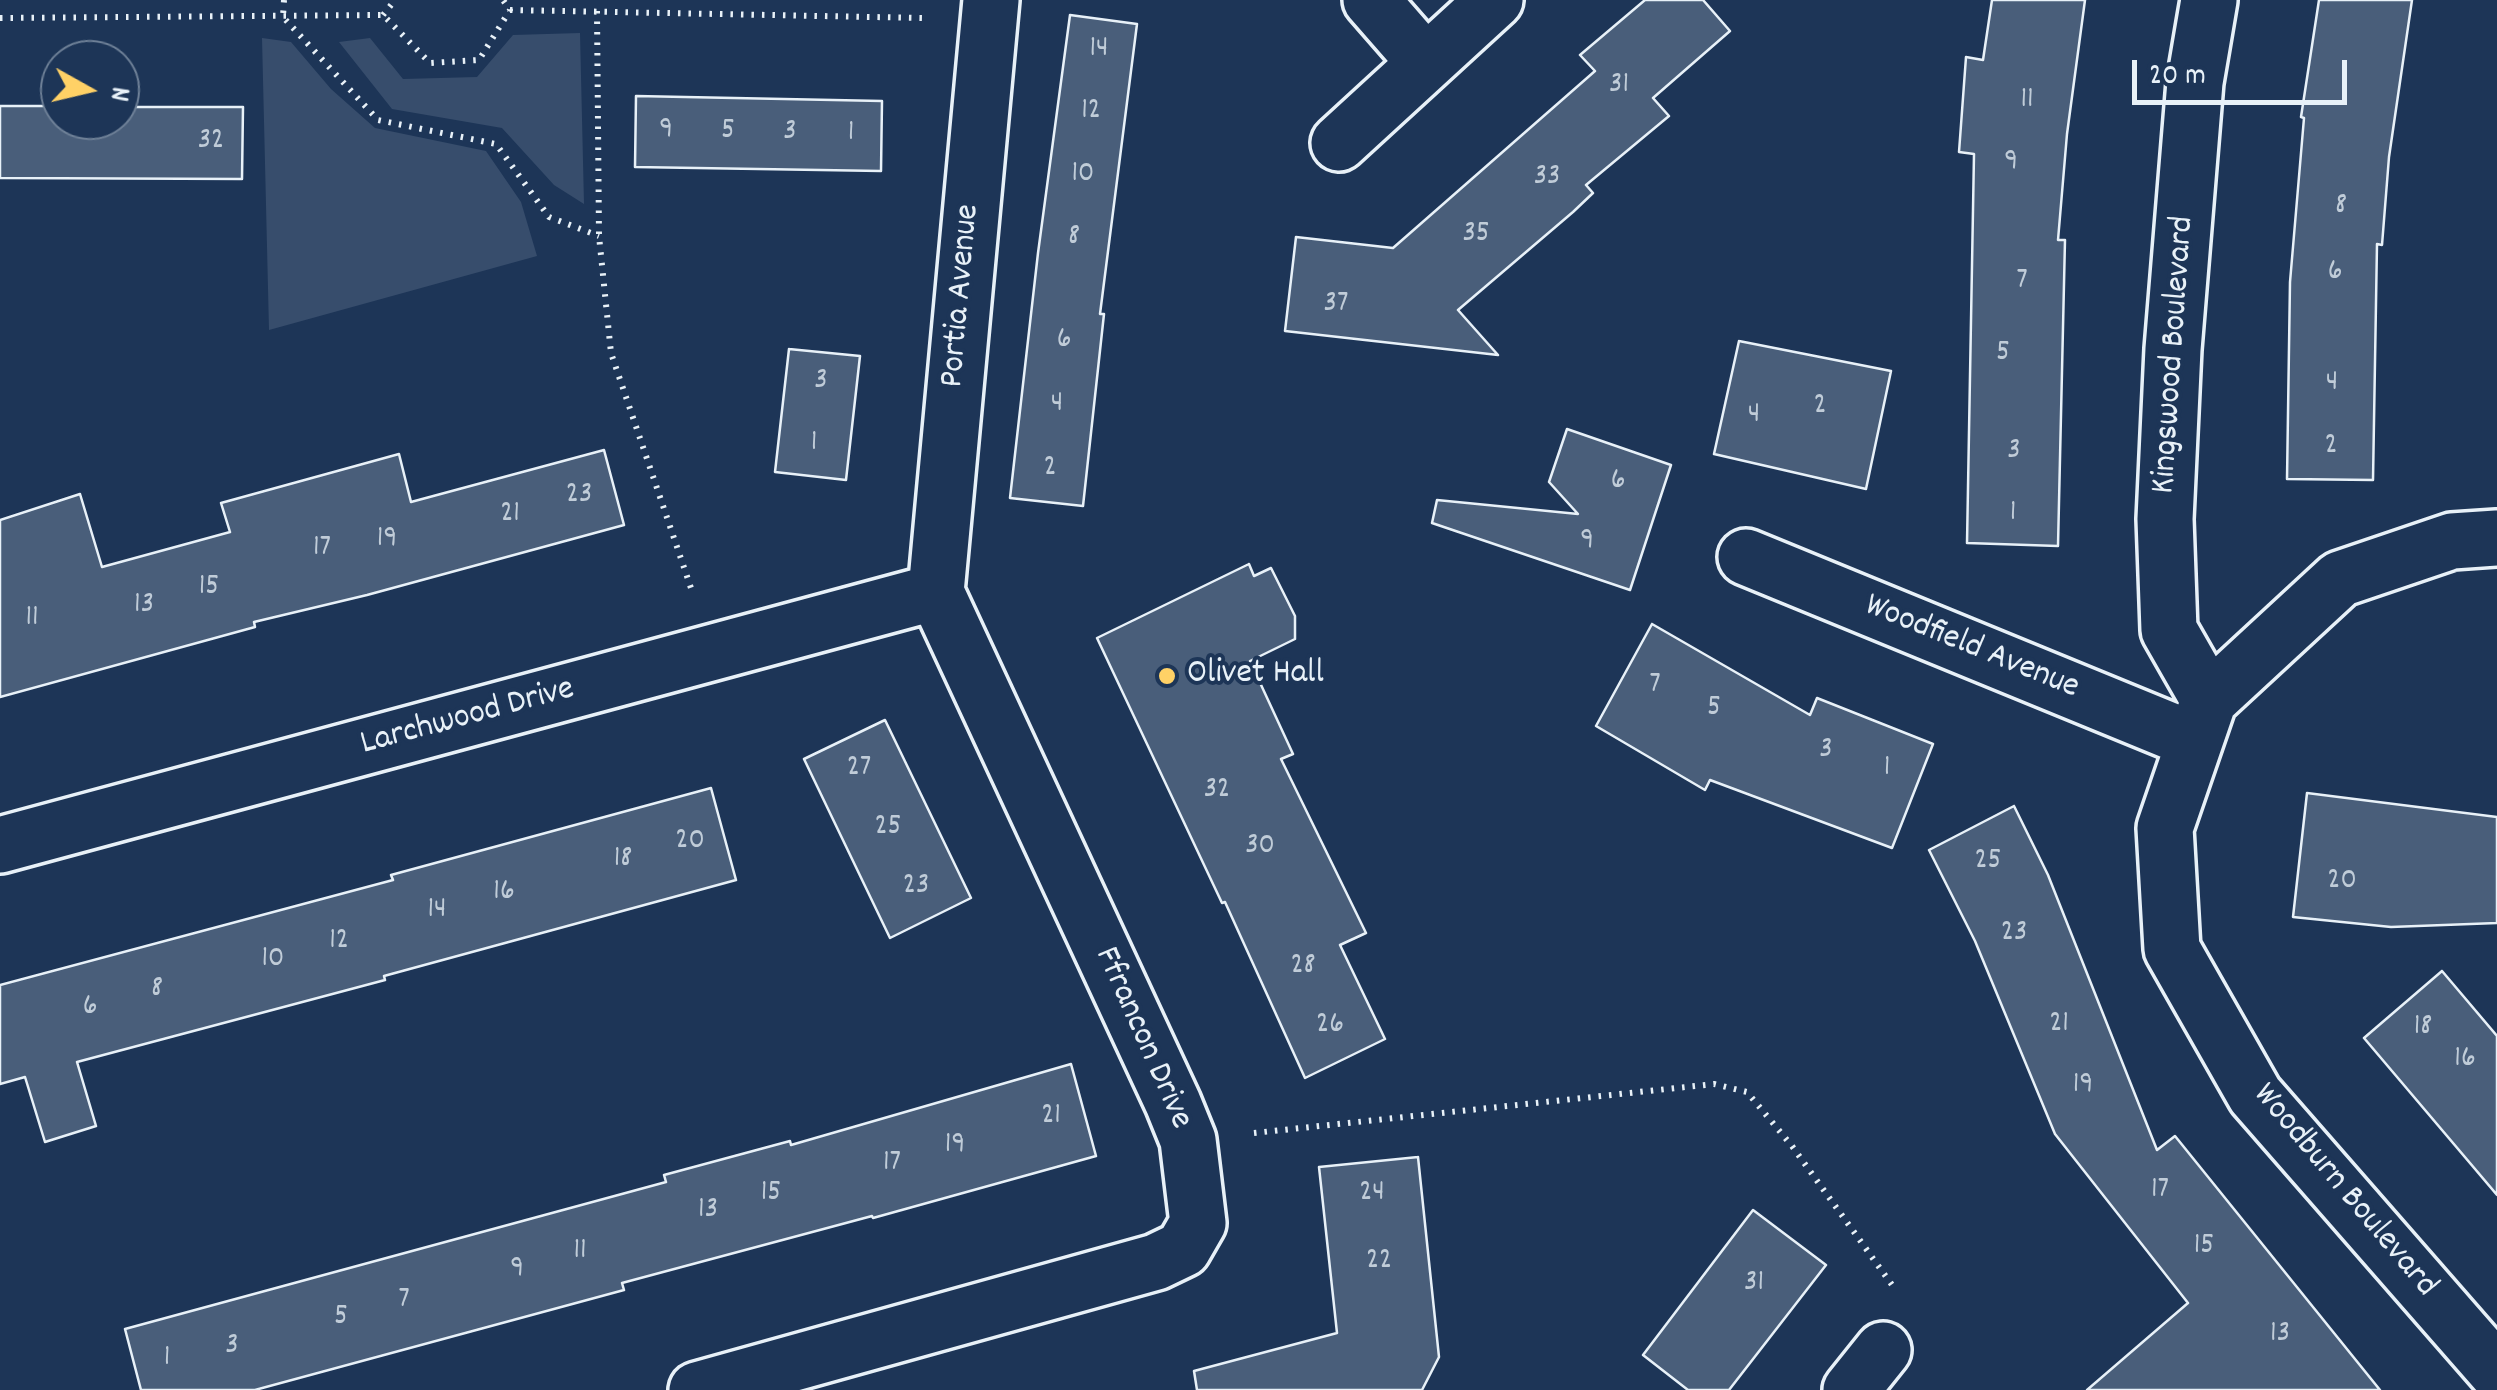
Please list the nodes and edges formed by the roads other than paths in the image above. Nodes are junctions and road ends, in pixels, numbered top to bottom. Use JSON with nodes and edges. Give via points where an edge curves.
{"nodes":[{"id":1,"x":1370,"y":0,"type":"edge"},
{"id":2,"x":1495,"y":0,"type":"edge"},
{"id":3,"x":2208,"y":0,"type":"edge"},
{"id":4,"x":990,"y":10,"type":"edge"},
{"id":5,"x":1426,"y":63,"type":"junction"},
{"id":6,"x":1339,"y":142,"type":"dead end"},
{"id":7,"x":2497,"y":538,"type":"edge"},
{"id":8,"x":1746,"y":557,"type":"dead end"},
{"id":9,"x":936,"y":592,"type":"junction"},
{"id":10,"x":2202,"y":721,"type":"junction"},
{"id":11,"x":0,"y":845,"type":"edge"},
{"id":12,"x":2497,"y":1372,"type":"edge"},
{"id":13,"x":697,"y":1390,"type":"edge"}],
"edges":[{"from":1,"to":5,"type":"street"},
{"from":2,"to":5,"type":"street"},
{"from":3,"to":10,"type":"street","name":"Kingswood Boulevard","via":[[2194,101],[2165,519],[2169,630]]},
{"from":4,"to":9,"type":"street","name":"Portia Avenue"},
{"from":5,"to":6,"type":"street"},
{"from":7,"to":10,"type":"street","name":"Woodburn Boulevard","via":[[2452,541],[2340,579]]},
{"from":8,"to":10,"type":"street","name":"Woodfield Avenue"},
{"from":9,"to":11,"type":"street","name":"Larchwood Drive"},
{"from":9,"to":13,"type":"street","name":"Ffrancon Drive","via":[[1188,1140],[1198,1223],[1182,1249],[1156,1262]]},
{"from":10,"to":12,"type":"street","name":"Woodburn Boulevard","via":[[2165,828],[2172,949],[2255,1095]]}]}
